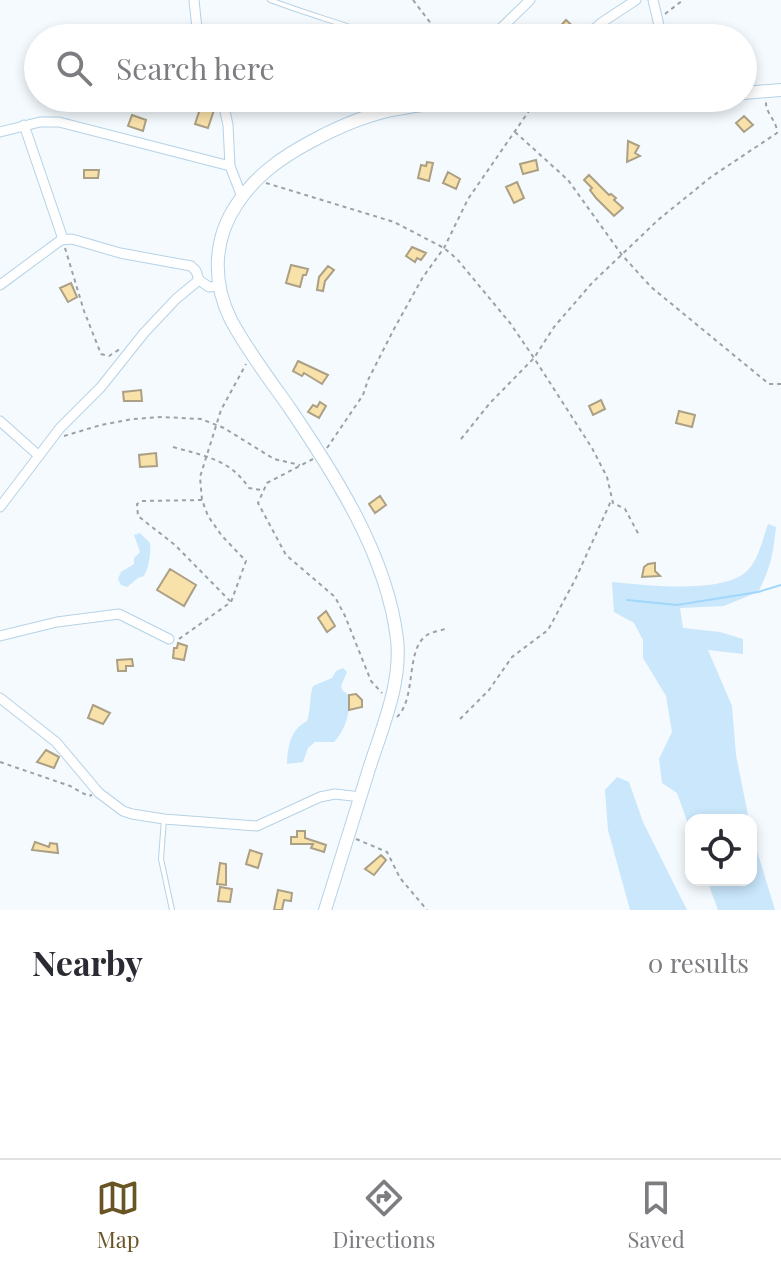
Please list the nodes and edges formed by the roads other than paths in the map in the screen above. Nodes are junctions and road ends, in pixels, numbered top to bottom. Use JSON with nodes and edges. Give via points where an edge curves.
{"nodes":[{"id":1,"x":194,"y":0,"type":"edge"},
{"id":2,"x":270,"y":0,"type":"edge"},
{"id":3,"x":530,"y":0,"type":"edge"},
{"id":4,"x":636,"y":0,"type":"edge"},
{"id":5,"x":653,"y":0,"type":"edge"},
{"id":6,"x":197,"y":24,"type":"edge"},
{"id":7,"x":341,"y":24,"type":"edge"},
{"id":8,"x":505,"y":24,"type":"edge"},
{"id":9,"x":600,"y":24,"type":"edge"},
{"id":10,"x":660,"y":24,"type":"edge"},
{"id":11,"x":225,"y":112,"type":"edge"},
{"id":12,"x":387,"y":112,"type":"edge"},
{"id":13,"x":24,"y":125,"type":"junction"},
{"id":14,"x":0,"y":132,"type":"edge"},
{"id":15,"x":230,"y":166,"type":"junction"},
{"id":16,"x":242,"y":197,"type":"junction"},
{"id":17,"x":63,"y":239,"type":"junction"},
{"id":18,"x":199,"y":280,"type":"junction"},
{"id":19,"x":0,"y":285,"type":"edge"},
{"id":20,"x":219,"y":286,"type":"junction"},
{"id":21,"x":0,"y":421,"type":"edge"},
{"id":22,"x":38,"y":455,"type":"junction"},
{"id":23,"x":0,"y":507,"type":"edge"},
{"id":24,"x":0,"y":636,"type":"edge"},
{"id":25,"x":169,"y":639,"type":"road end"},
{"id":26,"x":0,"y":698,"type":"edge"},
{"id":27,"x":361,"y":797,"type":"junction"},
{"id":28,"x":164,"y":819,"type":"junction"},
{"id":29,"x":172,"y":910,"type":"edge"},
{"id":30,"x":325,"y":910,"type":"edge"}],
"edges":[{"from":1,"to":6,"type":"street"},
{"from":2,"to":7,"type":"lane"},
{"from":3,"to":8,"type":"street"},
{"from":4,"to":9,"type":"street"},
{"from":5,"to":10,"type":"street"},
{"from":11,"to":15,"type":"street"},
{"from":12,"to":16,"type":"main road","via":[[336,129],[274,163]]},
{"from":13,"to":14,"type":"street"},
{"from":13,"to":15,"type":"street","via":[[59,122]]},
{"from":13,"to":17,"type":"street"},
{"from":15,"to":16,"type":"street"},
{"from":16,"to":20,"type":"main road","via":[[220,245]]},
{"from":17,"to":18,"type":"street","via":[[191,266]]},
{"from":17,"to":19,"type":"street"},
{"from":18,"to":20,"type":"street"},
{"from":18,"to":22,"type":"street","via":[[144,333]]},
{"from":20,"to":27,"type":"main road","via":[[231,320],[321,455],[366,538],[393,613],[398,657]]},
{"from":21,"to":22,"type":"street"},
{"from":22,"to":23,"type":"street"},
{"from":24,"to":25,"type":"street","via":[[119,614]]},
{"from":26,"to":28,"type":"street","via":[[56,742],[99,793],[123,811]]},
{"from":27,"to":28,"type":"street","via":[[320,797],[257,826]]},
{"from":27,"to":30,"type":"main road"},
{"from":28,"to":29,"type":"lane","via":[[161,859]]}]}
